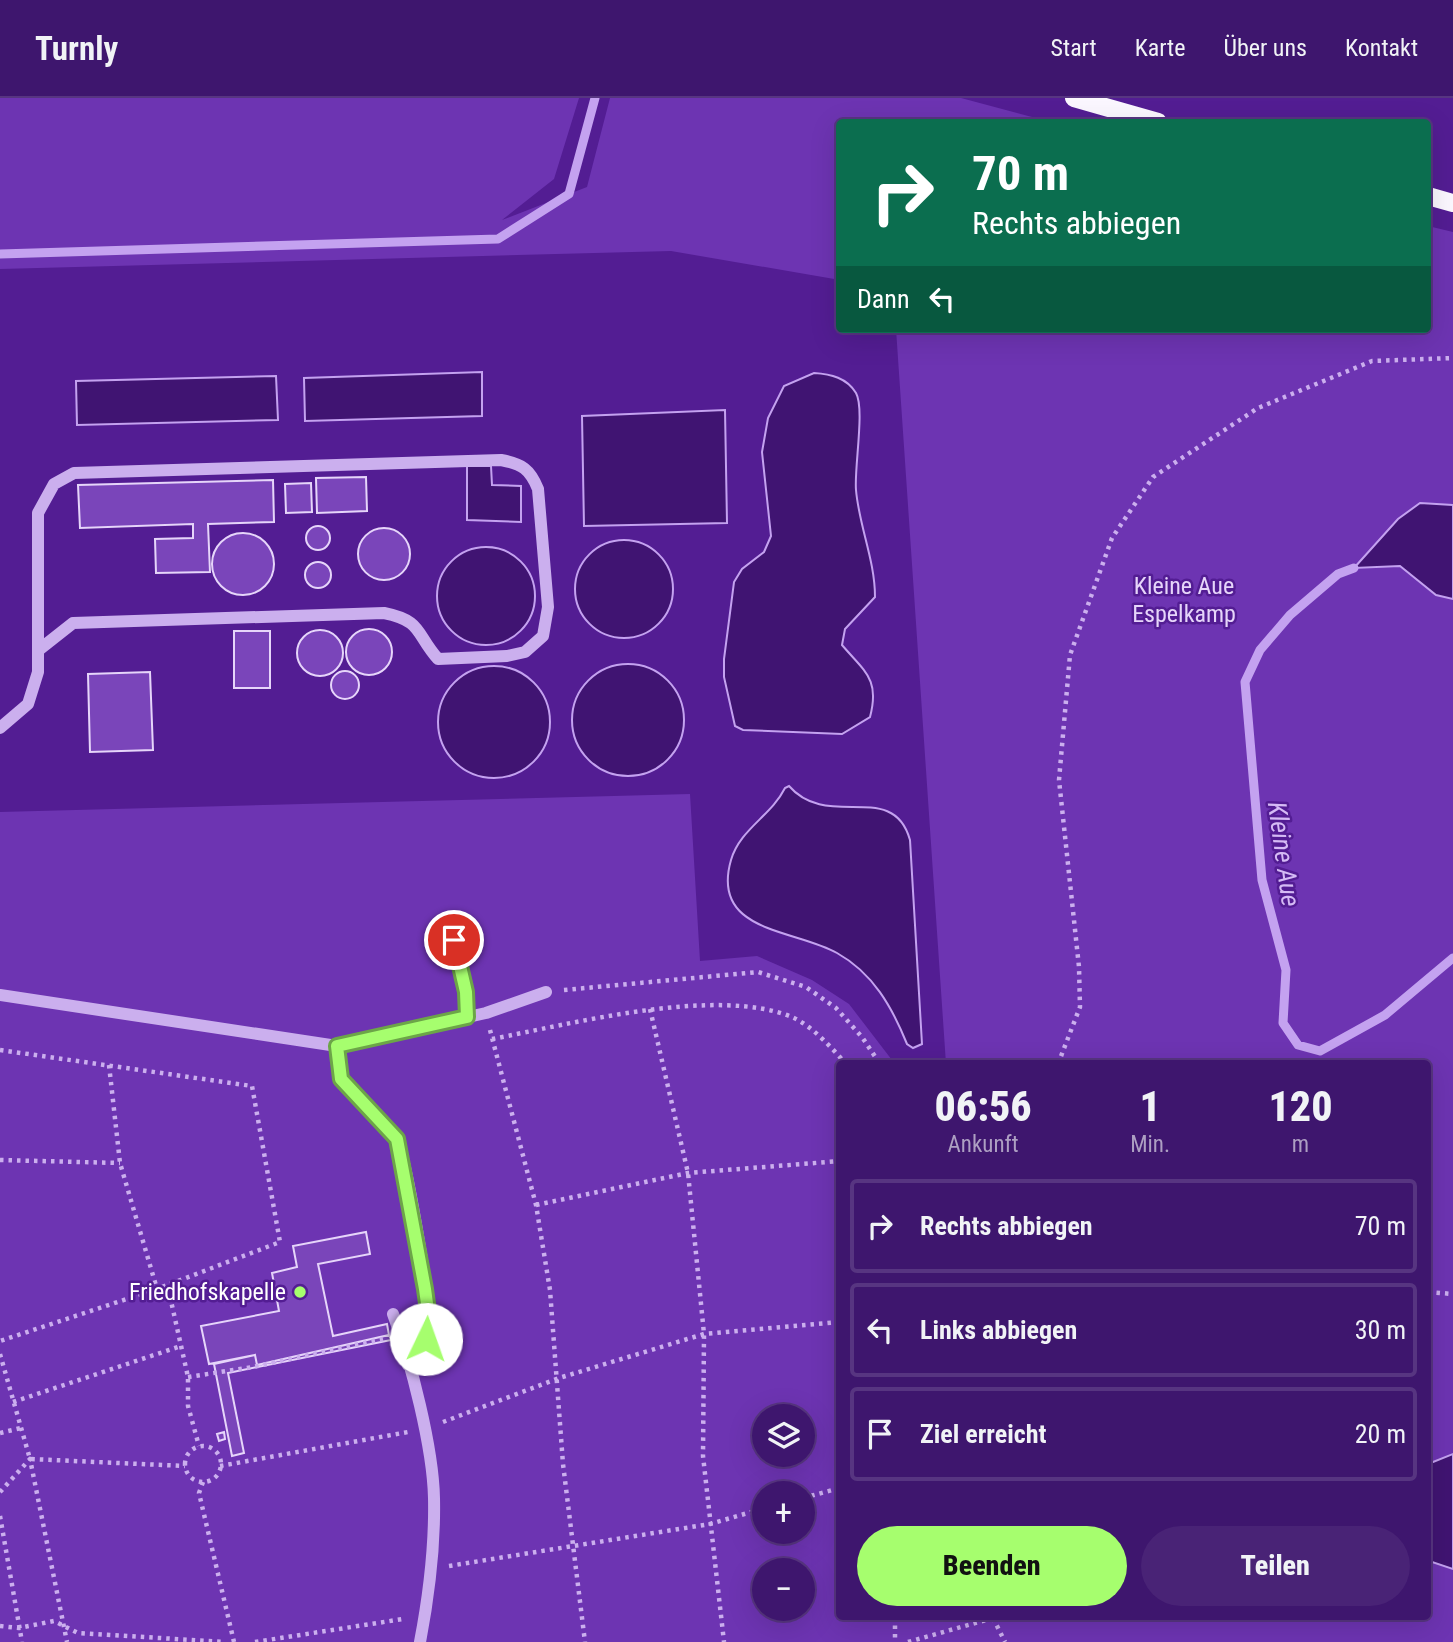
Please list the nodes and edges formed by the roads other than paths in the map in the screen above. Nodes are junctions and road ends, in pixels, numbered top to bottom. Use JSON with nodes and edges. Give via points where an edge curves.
{"nodes":[{"id":1,"x":1074,"y":98,"type":"edge"},
{"id":2,"x":1148,"y":119,"type":"edge"},
{"id":3,"x":1431,"y":197,"type":"edge"},
{"id":4,"x":1453,"y":203,"type":"edge"},
{"id":5,"x":40,"y":649,"type":"junction"},
{"id":6,"x":0,"y":727,"type":"edge"},
{"id":7,"x":454,"y":940,"type":"dead end"},
{"id":8,"x":546,"y":992,"type":"road end"},
{"id":9,"x":0,"y":995,"type":"edge"},
{"id":10,"x":467,"y":1017,"type":"junction"},
{"id":11,"x":337,"y":1046,"type":"junction"},
{"id":12,"x":393,"y":1314,"type":"dead end"},
{"id":13,"x":408,"y":1365,"type":"junction"},
{"id":14,"x":420,"y":1642,"type":"edge"}],
"edges":[{"from":1,"to":2,"type":"main road"},
{"from":3,"to":4,"type":"main road"},
{"from":5,"to":5,"type":"lane","via":[[38,513],[54,484],[74,473],[501,460],[520,464],[531,473],[538,489],[548,607],[543,636],[525,652],[438,659],[417,627],[406,618],[384,613],[73,623]]},
{"from":5,"to":6,"type":"lane","via":[[28,704]]},
{"from":7,"to":10,"type":"lane"},
{"from":8,"to":10,"type":"lane"},
{"from":9,"to":11,"type":"lane"},
{"from":10,"to":11,"type":"lane"},
{"from":11,"to":13,"type":"lane","via":[[341,1079],[397,1139],[429,1318],[421,1352]]},
{"from":12,"to":13,"type":"lane"},
{"from":13,"to":14,"type":"lane","via":[[434,1498],[431,1568]]}]}
